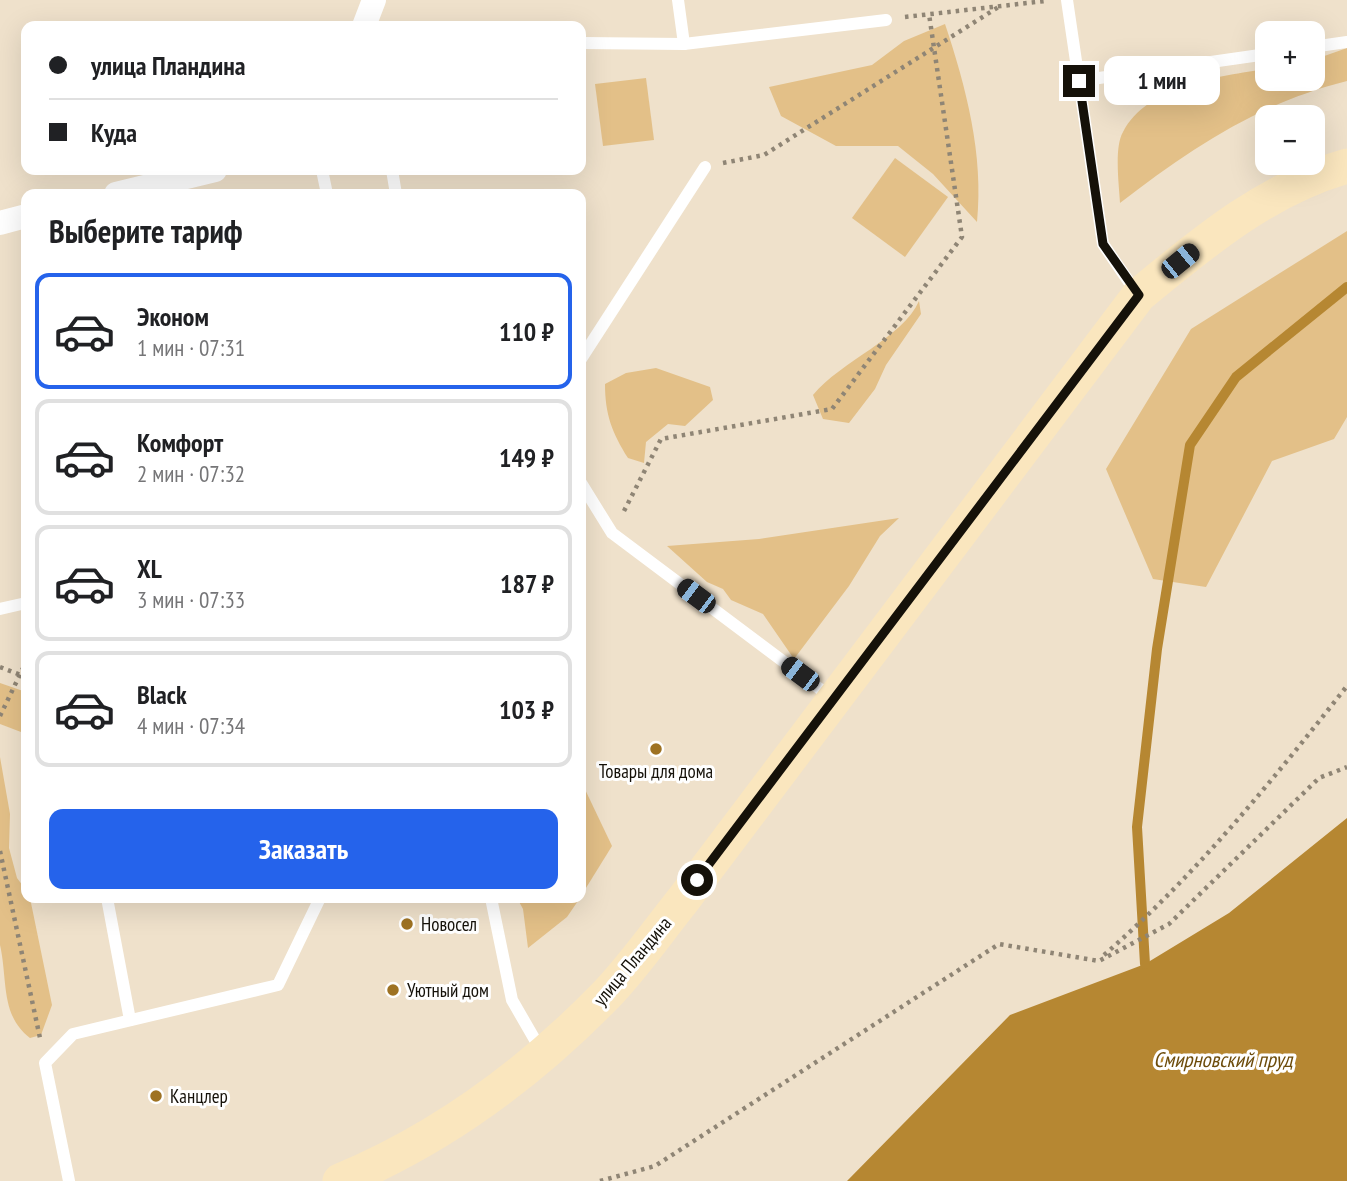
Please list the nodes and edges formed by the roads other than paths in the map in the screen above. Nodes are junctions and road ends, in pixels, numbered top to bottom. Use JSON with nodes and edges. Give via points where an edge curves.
{"nodes":[{"id":1,"x":374,"y":0,"type":"edge"},
{"id":2,"x":678,"y":0,"type":"edge"},
{"id":3,"x":1066,"y":0,"type":"edge"},
{"id":4,"x":886,"y":20,"type":"road end"},
{"id":5,"x":366,"y":21,"type":"edge"},
{"id":6,"x":1347,"y":42,"type":"edge"},
{"id":7,"x":586,"y":43,"type":"edge"},
{"id":8,"x":684,"y":44,"type":"junction"},
{"id":9,"x":1325,"y":45,"type":"edge"},
{"id":10,"x":1255,"y":56,"type":"edge"},
{"id":11,"x":1079,"y":81,"type":"junction"},
{"id":12,"x":1347,"y":166,"type":"edge"},
{"id":13,"x":705,"y":167,"type":"road end"},
{"id":14,"x":194,"y":175,"type":"edge"},
{"id":15,"x":137,"y":189,"type":"edge"},
{"id":16,"x":21,"y":217,"type":"edge"},
{"id":17,"x":0,"y":223,"type":"edge"},
{"id":18,"x":1139,"y":295,"type":"junction"},
{"id":19,"x":586,"y":351,"type":"edge"},
{"id":20,"x":586,"y":491,"type":"edge"},
{"id":21,"x":21,"y":604,"type":"edge"},
{"id":22,"x":0,"y":607,"type":"edge"},
{"id":23,"x":833,"y":698,"type":"junction"},
{"id":24,"x":108,"y":903,"type":"edge"},
{"id":25,"x":318,"y":903,"type":"edge"},
{"id":26,"x":492,"y":903,"type":"edge"},
{"id":27,"x":130,"y":1020,"type":"junction"},
{"id":28,"x":544,"y":1055,"type":"junction"},
{"id":29,"x":69,"y":1181,"type":"edge"},
{"id":30,"x":340,"y":1181,"type":"edge"}],
"edges":[{"from":1,"to":5,"type":"street"},
{"from":2,"to":8,"type":"lane"},
{"from":3,"to":11,"type":"lane"},
{"from":4,"to":8,"type":"lane"},
{"from":6,"to":9,"type":"lane"},
{"from":7,"to":8,"type":"lane"},
{"from":10,"to":11,"type":"lane"},
{"from":11,"to":18,"type":"lane","via":[[1103,244]]},
{"from":12,"to":18,"type":"street","name":"улица Пландина","via":[[1323,173],[1220,228]]},
{"from":13,"to":19,"type":"lane"},
{"from":14,"to":15,"type":"street"},
{"from":16,"to":17,"type":"street"},
{"from":18,"to":23,"type":"street","name":"улица Пландина"},
{"from":20,"to":23,"type":"lane","via":[[612,533]]},
{"from":21,"to":22,"type":"lane"},
{"from":23,"to":28,"type":"street","name":"улица Пландина","via":[[607,994]]},
{"from":24,"to":27,"type":"lane"},
{"from":25,"to":27,"type":"lane","via":[[278,985]]},
{"from":26,"to":28,"type":"lane","via":[[513,1000]]},
{"from":27,"to":29,"type":"lane","via":[[74,1034],[45,1063]]},
{"from":28,"to":30,"type":"street","name":"улица Пландина","via":[[486,1101],[377,1166]]}]}
